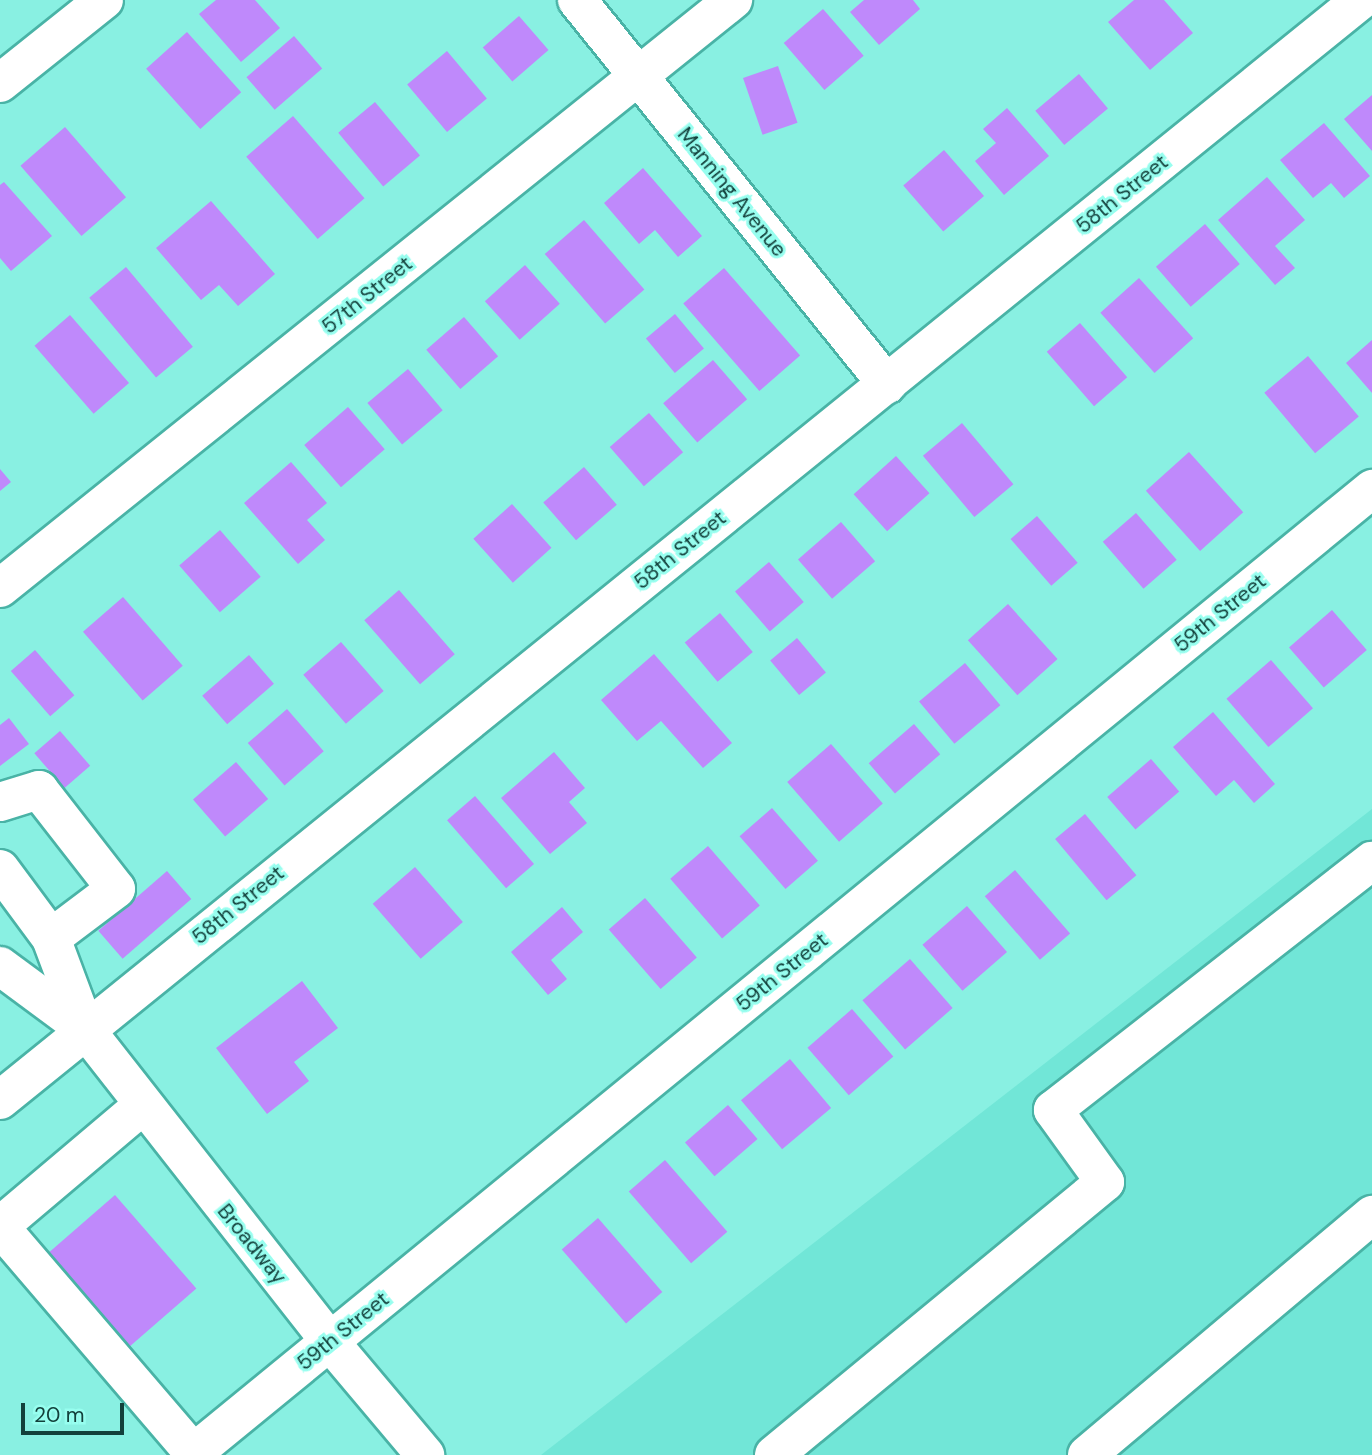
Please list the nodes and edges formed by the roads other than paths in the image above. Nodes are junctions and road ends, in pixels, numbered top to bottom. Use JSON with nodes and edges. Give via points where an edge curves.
{"nodes":[{"id":1,"x":104,"y":0,"type":"edge"},
{"id":2,"x":578,"y":0,"type":"edge"},
{"id":3,"x":733,"y":0,"type":"edge"},
{"id":4,"x":1361,"y":0,"type":"edge"},
{"id":5,"x":639,"y":76,"type":"junction"},
{"id":6,"x":0,"y":83,"type":"edge"},
{"id":7,"x":887,"y":384,"type":"junction"},
{"id":8,"x":1372,"y":489,"type":"edge"},
{"id":9,"x":0,"y":588,"type":"edge"},
{"id":10,"x":0,"y":802,"type":"edge"},
{"id":11,"x":1372,"y":860,"type":"edge"},
{"id":12,"x":0,"y":869,"type":"edge"},
{"id":13,"x":51,"y":938,"type":"junction"},
{"id":14,"x":0,"y":966,"type":"edge"},
{"id":15,"x":85,"y":1029,"type":"junction"},
{"id":16,"x":0,"y":1100,"type":"edge"},
{"id":17,"x":143,"y":1105,"type":"junction"},
{"id":18,"x":1372,"y":1215,"type":"edge"},
{"id":19,"x":0,"y":1227,"type":"edge"},
{"id":20,"x":330,"y":1342,"type":"junction"},
{"id":21,"x":198,"y":1453,"type":"edge"},
{"id":22,"x":425,"y":1455,"type":"edge"},
{"id":23,"x":774,"y":1455,"type":"edge"},
{"id":24,"x":1087,"y":1455,"type":"edge"}],
"edges":[{"from":1,"to":6,"type":"street"},
{"from":2,"to":5,"type":"street","name":"Manning Avenue"},
{"from":3,"to":5,"type":"street","name":"57th Street"},
{"from":4,"to":7,"type":"street","name":"58th Street"},
{"from":5,"to":7,"type":"street","name":"Manning Avenue"},
{"from":5,"to":9,"type":"street","name":"57th Street"},
{"from":7,"to":15,"type":"street","name":"58th Street"},
{"from":8,"to":20,"type":"street","name":"59th Street"},
{"from":10,"to":13,"type":"street","via":[[39,790],[116,889]]},
{"from":11,"to":23,"type":"street","via":[[1053,1110],[1105,1182]]},
{"from":12,"to":13,"type":"street","name":"Broadway"},
{"from":13,"to":15,"type":"street","name":"Broadway"},
{"from":14,"to":15,"type":"street","name":"Broadway"},
{"from":15,"to":16,"type":"street","name":"58th Street"},
{"from":15,"to":17,"type":"street","name":"Broadway"},
{"from":17,"to":19,"type":"street"},
{"from":17,"to":20,"type":"street","name":"Broadway"},
{"from":18,"to":24,"type":"street"},
{"from":19,"to":21,"type":"street"},
{"from":20,"to":21,"type":"street","name":"59th Street"},
{"from":20,"to":22,"type":"street","name":"Broadway"}]}
